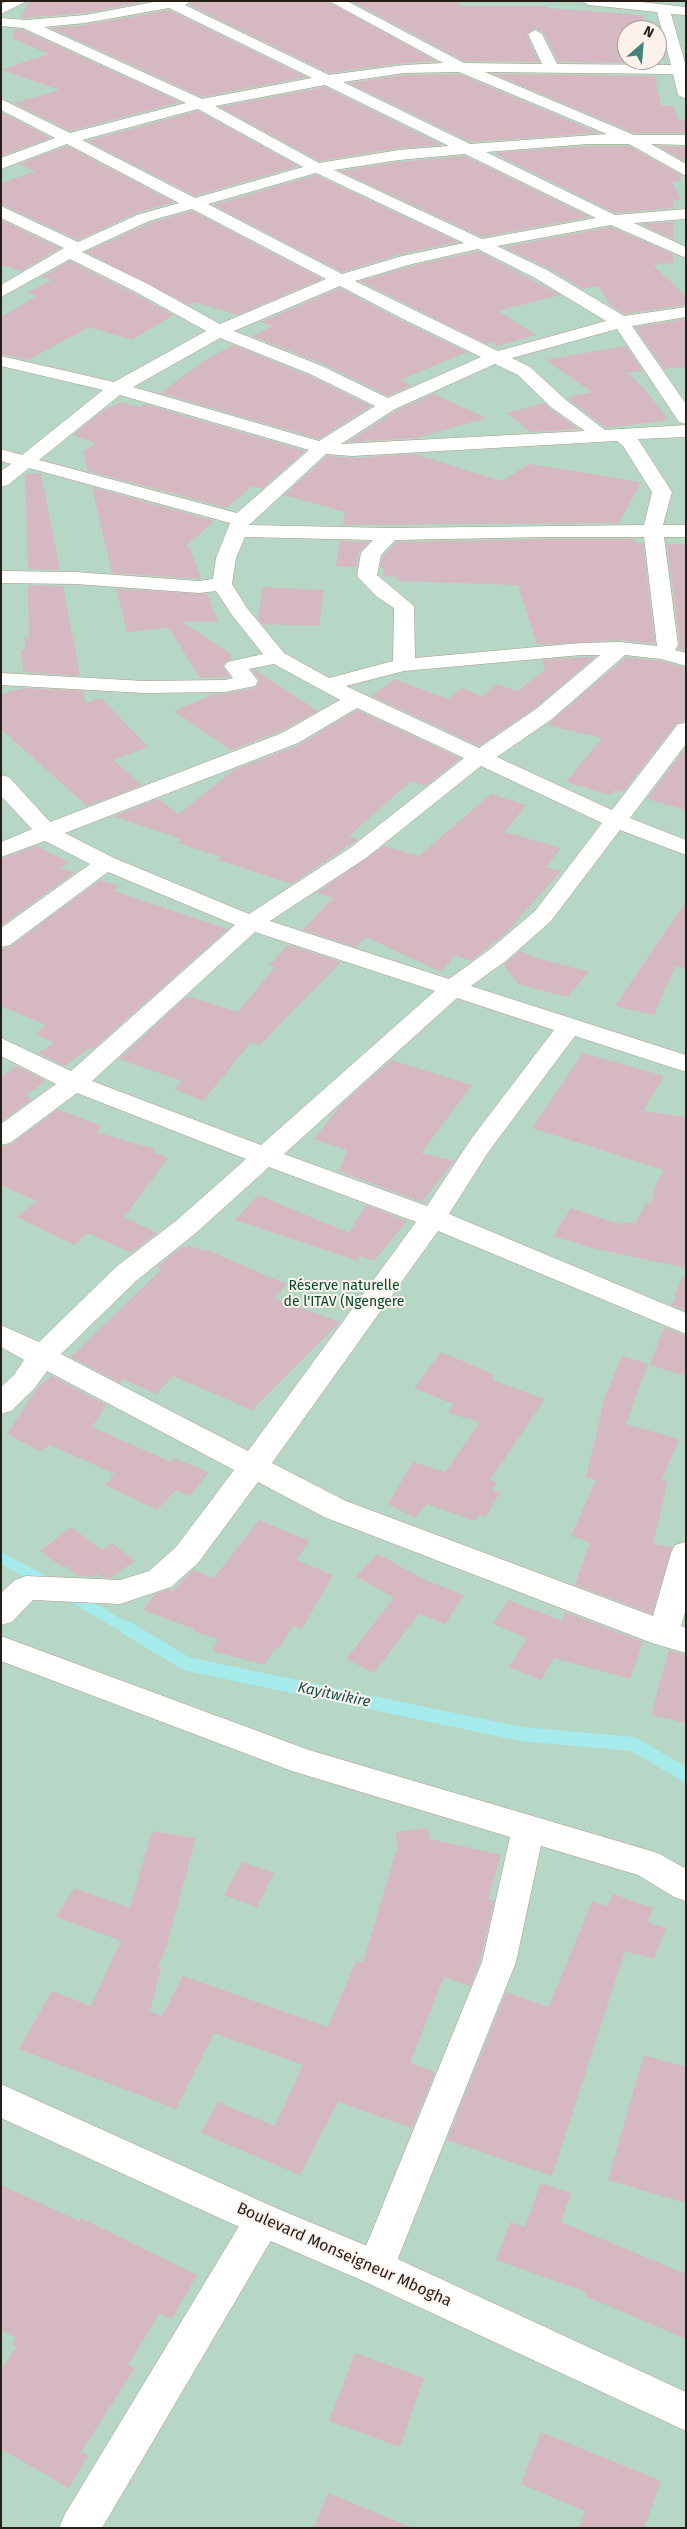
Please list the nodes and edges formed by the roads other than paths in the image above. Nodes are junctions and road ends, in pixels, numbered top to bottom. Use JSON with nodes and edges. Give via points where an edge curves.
{"nodes":[{"id":1,"x":20,"y":1,"type":"edge"},
{"id":2,"x":336,"y":1,"type":"edge"},
{"id":3,"x":588,"y":1,"type":"edge"},
{"id":4,"x":178,"y":3,"type":"edge"},
{"id":5,"x":663,"y":9,"type":"junction"},
{"id":6,"x":1,"y":10,"type":"edge"},
{"id":7,"x":686,"y":10,"type":"edge"},
{"id":8,"x":1,"y":22,"type":"edge"},
{"id":9,"x":26,"y":24,"type":"junction"},
{"id":10,"x":535,"y":34,"type":"dead end"},
{"id":11,"x":461,"y":67,"type":"junction"},
{"id":12,"x":552,"y":68,"type":"junction"},
{"id":13,"x":682,"y":69,"type":"edge"},
{"id":14,"x":327,"y":80,"type":"junction"},
{"id":15,"x":686,"y":95,"type":"edge"},
{"id":16,"x":1,"y":104,"type":"edge"},
{"id":17,"x":200,"y":104,"type":"junction"},
{"id":18,"x":70,"y":138,"type":"junction"},
{"id":19,"x":631,"y":139,"type":"junction"},
{"id":20,"x":686,"y":140,"type":"edge"},
{"id":21,"x":471,"y":149,"type":"junction"},
{"id":22,"x":1,"y":164,"type":"edge"},
{"id":23,"x":317,"y":168,"type":"junction"},
{"id":24,"x":686,"y":171,"type":"edge"},
{"id":25,"x":192,"y":204,"type":"junction"},
{"id":26,"x":1,"y":211,"type":"edge"},
{"id":27,"x":686,"y":214,"type":"edge"},
{"id":28,"x":613,"y":220,"type":"junction"},
{"id":29,"x":480,"y":244,"type":"junction"},
{"id":30,"x":74,"y":250,"type":"junction"},
{"id":31,"x":686,"y":253,"type":"edge"},
{"id":32,"x":342,"y":279,"type":"junction"},
{"id":33,"x":1,"y":292,"type":"edge"},
{"id":34,"x":686,"y":312,"type":"edge"},
{"id":35,"x":621,"y":322,"type":"junction"},
{"id":36,"x":219,"y":331,"type":"junction"},
{"id":37,"x":494,"y":358,"type":"junction"},
{"id":38,"x":1,"y":361,"type":"edge"},
{"id":39,"x":117,"y":388,"type":"junction"},
{"id":40,"x":388,"y":405,"type":"junction"},
{"id":41,"x":686,"y":418,"type":"edge"},
{"id":42,"x":686,"y":432,"type":"edge"},
{"id":43,"x":622,"y":435,"type":"junction"},
{"id":44,"x":600,"y":436,"type":"junction"},
{"id":45,"x":322,"y":448,"type":"junction"},
{"id":46,"x":1,"y":455,"type":"edge"},
{"id":47,"x":24,"y":461,"type":"junction"},
{"id":48,"x":1,"y":481,"type":"edge"},
{"id":49,"x":240,"y":526,"type":"junction"},
{"id":50,"x":653,"y":530,"type":"junction"},
{"id":51,"x":686,"y":531,"type":"edge"},
{"id":52,"x":390,"y":534,"type":"junction"},
{"id":53,"x":1,"y":577,"type":"edge"},
{"id":54,"x":222,"y":584,"type":"junction"},
{"id":55,"x":620,"y":648,"type":"junction"},
{"id":56,"x":663,"y":653,"type":"junction"},
{"id":57,"x":277,"y":657,"type":"junction"},
{"id":58,"x":686,"y":660,"type":"edge"},
{"id":59,"x":404,"y":666,"type":"junction"},
{"id":60,"x":1,"y":678,"type":"edge"},
{"id":61,"x":326,"y":685,"type":"junction"},
{"id":62,"x":355,"y":700,"type":"junction"},
{"id":63,"x":686,"y":729,"type":"edge"},
{"id":64,"x":479,"y":757,"type":"junction"},
{"id":65,"x":1,"y":782,"type":"edge"},
{"id":66,"x":616,"y":820,"type":"junction"},
{"id":67,"x":48,"y":833,"type":"junction"},
{"id":68,"x":686,"y":848,"type":"edge"},
{"id":69,"x":1,"y":850,"type":"edge"},
{"id":70,"x":106,"y":863,"type":"junction"},
{"id":71,"x":251,"y":923,"type":"junction"},
{"id":72,"x":1,"y":940,"type":"edge"},
{"id":73,"x":452,"y":990,"type":"junction"},
{"id":74,"x":569,"y":1027,"type":"junction"},
{"id":75,"x":1,"y":1046,"type":"edge"},
{"id":76,"x":686,"y":1064,"type":"edge"},
{"id":77,"x":74,"y":1083,"type":"junction"},
{"id":78,"x":1,"y":1136,"type":"edge"},
{"id":79,"x":266,"y":1157,"type":"junction"},
{"id":80,"x":433,"y":1218,"type":"junction"},
{"id":81,"x":686,"y":1324,"type":"edge"},
{"id":82,"x":1,"y":1335,"type":"edge"},
{"id":83,"x":42,"y":1356,"type":"junction"},
{"id":84,"x":1,"y":1404,"type":"edge"},
{"id":85,"x":251,"y":1467,"type":"junction"},
{"id":86,"x":686,"y":1553,"type":"edge"},
{"id":87,"x":1,"y":1613,"type":"edge"},
{"id":88,"x":674,"y":1638,"type":"edge"},
{"id":89,"x":1,"y":1648,"type":"edge"},
{"id":90,"x":528,"y":1830,"type":"junction"},
{"id":91,"x":686,"y":1887,"type":"edge"},
{"id":92,"x":1,"y":2100,"type":"edge"},
{"id":93,"x":263,"y":2220,"type":"junction"},
{"id":94,"x":376,"y":2268,"type":"junction"},
{"id":95,"x":686,"y":2412,"type":"edge"},
{"id":96,"x":80,"y":2528,"type":"edge"}],
"edges":[{"from":1,"to":6,"type":"street"},
{"from":2,"to":11,"type":"street"},
{"from":3,"to":5,"type":"street"},
{"from":4,"to":9,"type":"street","via":[[85,19]]},
{"from":4,"to":14,"type":"street"},
{"from":5,"to":7,"type":"street"},
{"from":5,"to":13,"type":"street"},
{"from":8,"to":9,"type":"street"},
{"from":9,"to":17,"type":"street"},
{"from":10,"to":12,"type":"street"},
{"from":11,"to":12,"type":"street"},
{"from":11,"to":14,"type":"street","via":[[404,69]]},
{"from":11,"to":19,"type":"street"},
{"from":12,"to":13,"type":"street"},
{"from":13,"to":15,"type":"street"},
{"from":14,"to":17,"type":"street"},
{"from":14,"to":21,"type":"street"},
{"from":16,"to":18,"type":"street"},
{"from":17,"to":18,"type":"street"},
{"from":17,"to":23,"type":"street"},
{"from":18,"to":22,"type":"street"},
{"from":18,"to":25,"type":"street"},
{"from":19,"to":20,"type":"street"},
{"from":19,"to":21,"type":"street","via":[[588,139]]},
{"from":19,"to":24,"type":"street"},
{"from":21,"to":23,"type":"street","via":[[400,155]]},
{"from":21,"to":28,"type":"street"},
{"from":23,"to":25,"type":"street"},
{"from":23,"to":29,"type":"street"},
{"from":25,"to":30,"type":"street","via":[[143,218]]},
{"from":25,"to":32,"type":"street"},
{"from":26,"to":30,"type":"street"},
{"from":27,"to":28,"type":"street"},
{"from":28,"to":29,"type":"street"},
{"from":28,"to":31,"type":"street"},
{"from":29,"to":32,"type":"street"},
{"from":29,"to":35,"type":"street","via":[[541,274]]},
{"from":30,"to":33,"type":"street"},
{"from":30,"to":36,"type":"street"},
{"from":32,"to":36,"type":"street"},
{"from":32,"to":37,"type":"street"},
{"from":34,"to":35,"type":"street"},
{"from":35,"to":37,"type":"street"},
{"from":35,"to":41,"type":"street"},
{"from":36,"to":39,"type":"street"},
{"from":36,"to":40,"type":"street","via":[[316,370]]},
{"from":37,"to":40,"type":"street"},
{"from":37,"to":44,"type":"street","via":[[524,371]]},
{"from":38,"to":39,"type":"street"},
{"from":39,"to":45,"type":"street"},
{"from":39,"to":47,"type":"street"},
{"from":40,"to":45,"type":"street"},
{"from":42,"to":43,"type":"street"},
{"from":43,"to":44,"type":"street"},
{"from":43,"to":50,"type":"street","via":[[630,442],[662,492]]},
{"from":44,"to":45,"type":"street","via":[[352,450]]},
{"from":45,"to":49,"type":"street"},
{"from":46,"to":47,"type":"street"},
{"from":47,"to":48,"type":"street"},
{"from":47,"to":49,"type":"street"},
{"from":49,"to":52,"type":"street"},
{"from":49,"to":54,"type":"street","via":[[226,558]]},
{"from":50,"to":51,"type":"street"},
{"from":50,"to":52,"type":"street"},
{"from":50,"to":56,"type":"street","via":[[668,645]]},
{"from":52,"to":59,"type":"street","via":[[371,553],[367,576],[382,592],[404,606]]},
{"from":53,"to":54,"type":"street","via":[[76,578],[199,587]]},
{"from":54,"to":57,"type":"street","via":[[239,611]]},
{"from":55,"to":56,"type":"street"},
{"from":55,"to":59,"type":"street"},
{"from":55,"to":64,"type":"street","via":[[544,714]]},
{"from":56,"to":58,"type":"street"},
{"from":57,"to":60,"type":"street","via":[[235,666],[247,681],[225,686],[144,687]]},
{"from":57,"to":61,"type":"street"},
{"from":59,"to":61,"type":"street"},
{"from":61,"to":62,"type":"street"},
{"from":62,"to":64,"type":"street"},
{"from":62,"to":67,"type":"street","via":[[290,738],[163,785]]},
{"from":63,"to":66,"type":"street"},
{"from":64,"to":66,"type":"street"},
{"from":64,"to":71,"type":"street","via":[[358,853]]},
{"from":65,"to":67,"type":"street"},
{"from":66,"to":68,"type":"street"},
{"from":66,"to":73,"type":"street","via":[[543,916]]},
{"from":67,"to":69,"type":"street"},
{"from":67,"to":70,"type":"street"},
{"from":70,"to":71,"type":"street"},
{"from":70,"to":72,"type":"street"},
{"from":71,"to":73,"type":"street"},
{"from":71,"to":77,"type":"street"},
{"from":73,"to":74,"type":"street"},
{"from":73,"to":79,"type":"street"},
{"from":74,"to":76,"type":"street"},
{"from":74,"to":80,"type":"street","via":[[480,1145]]},
{"from":75,"to":77,"type":"street"},
{"from":77,"to":78,"type":"street"},
{"from":77,"to":79,"type":"street"},
{"from":79,"to":80,"type":"street"},
{"from":79,"to":83,"type":"street","via":[[126,1274]]},
{"from":80,"to":81,"type":"street"},
{"from":80,"to":85,"type":"street"},
{"from":82,"to":83,"type":"street"},
{"from":83,"to":84,"type":"street","via":[[24,1382]]},
{"from":83,"to":85,"type":"street"},
{"from":85,"to":87,"type":"street","via":[[187,1555],[160,1579],[120,1592],[26,1588]]},
{"from":85,"to":88,"type":"street","via":[[335,1510]]},
{"from":86,"to":88,"type":"street"},
{"from":89,"to":90,"type":"street","via":[[304,1762]]},
{"from":90,"to":91,"type":"street","via":[[648,1864]]},
{"from":90,"to":94,"type":"street","via":[[499,1962]]},
{"from":92,"to":93,"type":"street","name":"Boulevard Monseigneur Mbogha"},
{"from":93,"to":94,"type":"street","name":"Boulevard Monseigneur Mbogha"},
{"from":93,"to":96,"type":"street"},
{"from":94,"to":95,"type":"street","name":"Boulevard Monseigneur Mbogha"}]}
